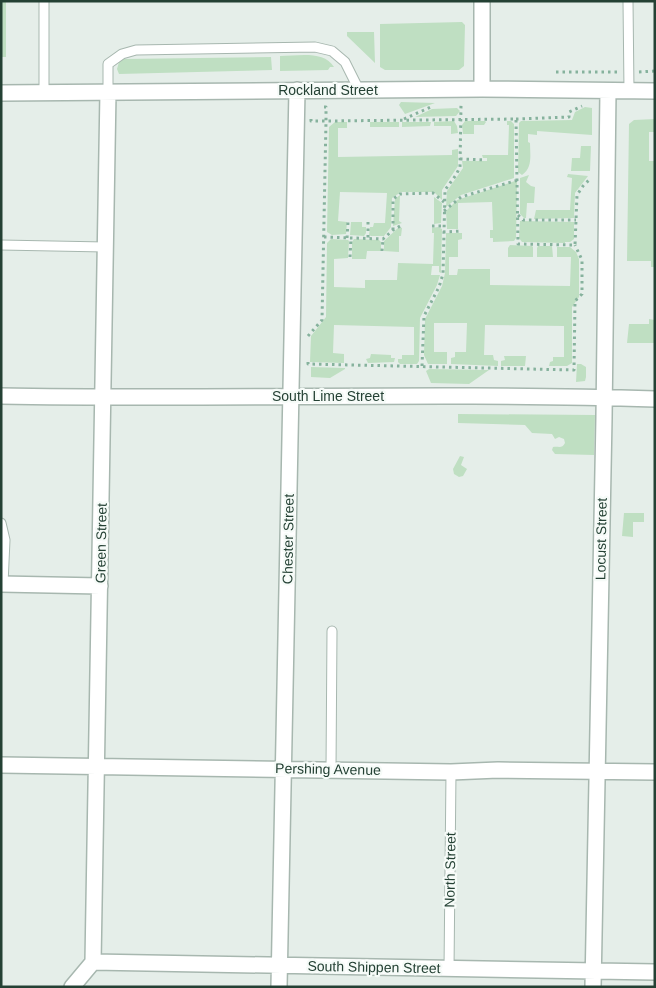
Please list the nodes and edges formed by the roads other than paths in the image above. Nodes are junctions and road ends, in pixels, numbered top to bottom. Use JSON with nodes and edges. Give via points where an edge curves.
{"nodes":[{"id":1,"x":44,"y":1,"type":"edge"},
{"id":2,"x":482,"y":1,"type":"edge"},
{"id":3,"x":628,"y":1,"type":"edge"},
{"id":4,"x":482,"y":89,"type":"junction"},
{"id":5,"x":297,"y":90,"type":"junction"},
{"id":6,"x":359,"y":90,"type":"junction"},
{"id":7,"x":608,"y":91,"type":"junction"},
{"id":8,"x":628,"y":91,"type":"junction"},
{"id":9,"x":655,"y":91,"type":"edge"},
{"id":10,"x":44,"y":92,"type":"junction"},
{"id":11,"x":108,"y":92,"type":"junction"},
{"id":12,"x":1,"y":93,"type":"edge"},
{"id":13,"x":1,"y":245,"type":"edge"},
{"id":14,"x":106,"y":247,"type":"junction"},
{"id":15,"x":1,"y":396,"type":"edge"},
{"id":16,"x":290,"y":396,"type":"junction"},
{"id":17,"x":103,"y":398,"type":"junction"},
{"id":18,"x":604,"y":398,"type":"junction"},
{"id":19,"x":655,"y":399,"type":"edge"},
{"id":20,"x":1,"y":523,"type":"edge"},
{"id":21,"x":2,"y":584,"type":"edge"},
{"id":22,"x":100,"y":586,"type":"junction"},
{"id":23,"x":332,"y":631,"type":"dead end"},
{"id":24,"x":1,"y":765,"type":"edge"},
{"id":25,"x":98,"y":766,"type":"junction"},
{"id":26,"x":284,"y":768,"type":"junction"},
{"id":27,"x":330,"y":769,"type":"junction"},
{"id":28,"x":451,"y":772,"type":"junction"},
{"id":29,"x":596,"y":772,"type":"junction"},
{"id":30,"x":655,"y":772,"type":"edge"},
{"id":31,"x":93,"y":962,"type":"junction"},
{"id":32,"x":280,"y":966,"type":"junction"},
{"id":33,"x":449,"y":969,"type":"junction"},
{"id":34,"x":593,"y":971,"type":"junction"},
{"id":35,"x":655,"y":972,"type":"edge"},
{"id":36,"x":72,"y":987,"type":"edge"},
{"id":37,"x":280,"y":987,"type":"edge"},
{"id":38,"x":593,"y":987,"type":"edge"}],
"edges":[{"from":1,"to":10,"type":"lane"},
{"from":2,"to":4,"type":"street"},
{"from":3,"to":8,"type":"lane"},
{"from":4,"to":6,"type":"street","name":"Rockland Street"},
{"from":4,"to":7,"type":"street","name":"Rockland Street"},
{"from":5,"to":6,"type":"street","name":"Rockland Street"},
{"from":5,"to":11,"type":"street","name":"Rockland Street"},
{"from":5,"to":16,"type":"street","name":"Chester Street"},
{"from":6,"to":11,"type":"lane","via":[[344,62],[332,51],[315,47],[136,50],[122,54],[108,64]]},
{"from":7,"to":8,"type":"street","name":"Rockland Street"},
{"from":7,"to":18,"type":"street","name":"Locust Street"},
{"from":8,"to":9,"type":"street","name":"Rockland Street"},
{"from":10,"to":11,"type":"street","name":"Rockland Street"},
{"from":10,"to":12,"type":"street","name":"Rockland Street"},
{"from":11,"to":14,"type":"street","name":"Green Street"},
{"from":13,"to":14,"type":"lane"},
{"from":14,"to":17,"type":"street","name":"Green Street"},
{"from":15,"to":17,"type":"street","name":"South Lime Street"},
{"from":16,"to":17,"type":"street","name":"South Lime Street"},
{"from":16,"to":18,"type":"street","name":"South Lime Street"},
{"from":16,"to":26,"type":"street","name":"Chester Street"},
{"from":17,"to":22,"type":"street","name":"Green Street"},
{"from":18,"to":19,"type":"street","name":"South Lime Street"},
{"from":18,"to":29,"type":"street","name":"Locust Street"},
{"from":20,"to":21,"type":"lane","via":[[5,540]]},
{"from":21,"to":22,"type":"street"},
{"from":22,"to":25,"type":"street","name":"Green Street"},
{"from":23,"to":27,"type":"lane"},
{"from":24,"to":25,"type":"street","name":"Pershing Avenue"},
{"from":25,"to":26,"type":"street","name":"Pershing Avenue"},
{"from":25,"to":31,"type":"street","name":"Green Street"},
{"from":26,"to":27,"type":"street","name":"Pershing Avenue"},
{"from":26,"to":32,"type":"street","name":"Chester Street"},
{"from":27,"to":28,"type":"street","name":"Pershing Avenue"},
{"from":28,"to":29,"type":"street","name":"Pershing Avenue"},
{"from":28,"to":33,"type":"lane","name":"North Street"},
{"from":29,"to":30,"type":"street","name":"Pershing Avenue"},
{"from":29,"to":34,"type":"street","name":"Locust Street"},
{"from":31,"to":32,"type":"street","name":"South Shippen Street"},
{"from":31,"to":36,"type":"street"},
{"from":32,"to":33,"type":"street","name":"South Shippen Street"},
{"from":32,"to":37,"type":"street","name":"Chester Street"},
{"from":33,"to":34,"type":"street","name":"South Shippen Street"},
{"from":34,"to":35,"type":"street","name":"South Shippen Street"},
{"from":34,"to":38,"type":"street","name":"Locust Street"}]}
